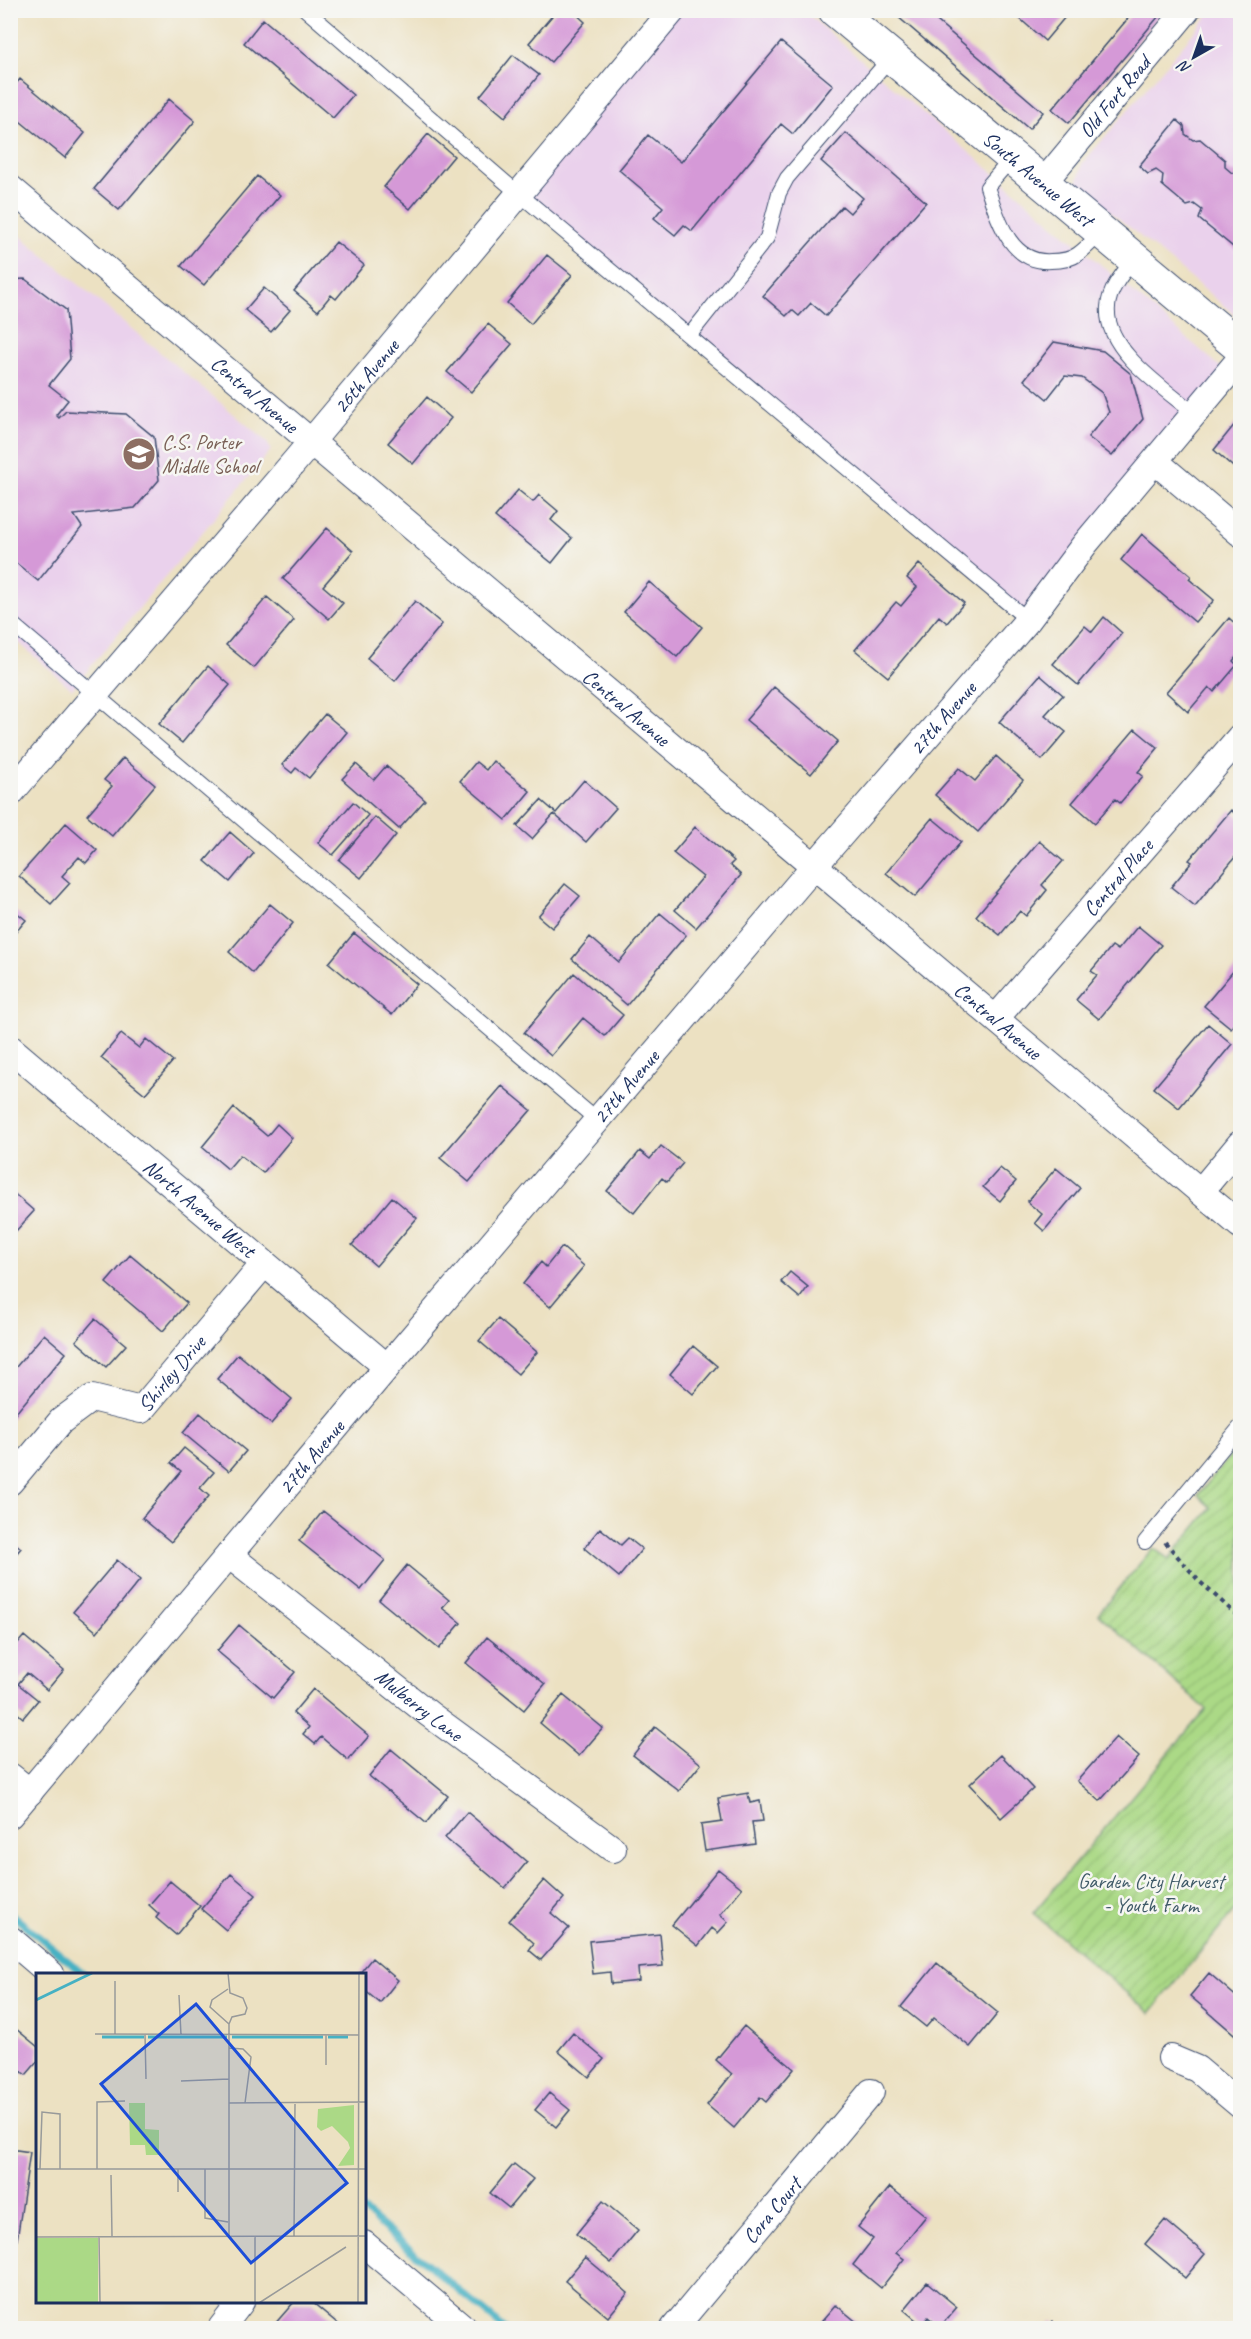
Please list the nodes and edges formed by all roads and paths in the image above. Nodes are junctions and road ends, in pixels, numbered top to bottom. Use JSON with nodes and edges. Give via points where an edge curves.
{"nodes":[{"id":1,"x":306,"y":10,"type":"edge"},
{"id":2,"x":673,"y":10,"type":"edge"},
{"id":3,"x":835,"y":10,"type":"edge"},
{"id":4,"x":1187,"y":10,"type":"edge"},
{"id":5,"x":891,"y":57,"type":"junction"},
{"id":6,"x":1012,"y":158,"type":"junction"},
{"id":7,"x":1043,"y":183,"type":"junction"},
{"id":8,"x":10,"y":188,"type":"edge"},
{"id":9,"x":519,"y":193,"type":"junction"},
{"id":10,"x":1102,"y":232,"type":"junction"},
{"id":11,"x":1134,"y":258,"type":"junction"},
{"id":12,"x":689,"y":336,"type":"junction"},
{"id":13,"x":1240,"y":347,"type":"edge"},
{"id":14,"x":1240,"y":359,"type":"edge"},
{"id":15,"x":1195,"y":414,"type":"junction"},
{"id":16,"x":311,"y":441,"type":"junction"},
{"id":17,"x":1156,"y":462,"type":"junction"},
{"id":18,"x":1240,"y":533,"type":"edge"},
{"id":19,"x":1028,"y":620,"type":"junction"},
{"id":20,"x":10,"y":622,"type":"edge"},
{"id":21,"x":95,"y":695,"type":"junction"},
{"id":22,"x":1240,"y":737,"type":"edge"},
{"id":23,"x":10,"y":794,"type":"edge"},
{"id":24,"x":815,"y":865,"type":"junction"},
{"id":25,"x":996,"y":1018,"type":"junction"},
{"id":26,"x":10,"y":1048,"type":"edge"},
{"id":27,"x":598,"y":1121,"type":"junction"},
{"id":28,"x":1240,"y":1144,"type":"edge"},
{"id":29,"x":1200,"y":1191,"type":"junction"},
{"id":30,"x":1240,"y":1225,"type":"edge"},
{"id":31,"x":264,"y":1264,"type":"junction"},
{"id":32,"x":387,"y":1367,"type":"junction"},
{"id":33,"x":1240,"y":1427,"type":"edge"},
{"id":34,"x":10,"y":1482,"type":"edge"},
{"id":35,"x":1155,"y":1530,"type":"junction"},
{"id":36,"x":1145,"y":1542,"type":"dead end"},
{"id":37,"x":229,"y":1555,"type":"junction"},
{"id":38,"x":1240,"y":1617,"type":"edge"},
{"id":39,"x":20,"y":1784,"type":"edge"},
{"id":40,"x":10,"y":1815,"type":"edge"},
{"id":41,"x":613,"y":1850,"type":"dead end"},
{"id":42,"x":10,"y":1940,"type":"edge"},
{"id":43,"x":50,"y":1973,"type":"edge"},
{"id":44,"x":1171,"y":2058,"type":"dead end"},
{"id":45,"x":871,"y":2092,"type":"dead end"},
{"id":46,"x":1240,"y":2104,"type":"edge"},
{"id":47,"x":366,"y":2246,"type":"edge"},
{"id":48,"x":239,"y":2303,"type":"edge"},
{"id":49,"x":220,"y":2328,"type":"edge"},
{"id":50,"x":464,"y":2328,"type":"edge"},
{"id":51,"x":674,"y":2328,"type":"edge"}],
"edges":[{"from":1,"to":9,"type":"lane"},
{"from":2,"to":9,"type":"street","name":"26th Avenue"},
{"from":3,"to":5,"type":"street","name":"South Avenue West"},
{"from":4,"to":7,"type":"street","name":"Old Fort Road"},
{"from":5,"to":6,"type":"street","name":"South Avenue West"},
{"from":5,"to":12,"type":"lane","via":[[787,178],[767,238]]},
{"from":6,"to":7,"type":"street","name":"South Avenue West"},
{"from":6,"to":10,"type":"lane","via":[[987,188],[1005,233],[1016,248],[1030,259],[1067,260]]},
{"from":7,"to":10,"type":"street","name":"South Avenue West"},
{"from":8,"to":16,"type":"street","name":"Central Avenue"},
{"from":9,"to":12,"type":"lane"},
{"from":9,"to":16,"type":"street","name":"26th Avenue"},
{"from":10,"to":11,"type":"street","name":"South Avenue West"},
{"from":11,"to":13,"type":"street","name":"South Avenue West"},
{"from":11,"to":15,"type":"lane","via":[[1116,283],[1107,306],[1109,328],[1120,347],[1143,370]]},
{"from":12,"to":19,"type":"lane"},
{"from":14,"to":15,"type":"street","name":"27th Avenue"},
{"from":15,"to":17,"type":"street","name":"27th Avenue"},
{"from":16,"to":21,"type":"street","name":"26th Avenue"},
{"from":16,"to":24,"type":"street","name":"Central Avenue"},
{"from":17,"to":18,"type":"street"},
{"from":17,"to":19,"type":"street","name":"27th Avenue","via":[[1085,544]]},
{"from":19,"to":24,"type":"street","name":"27th Avenue"},
{"from":20,"to":21,"type":"lane"},
{"from":21,"to":23,"type":"street","name":"26th Avenue"},
{"from":21,"to":27,"type":"lane"},
{"from":22,"to":25,"type":"street","name":"Central Place"},
{"from":24,"to":25,"type":"street","name":"Central Avenue"},
{"from":24,"to":27,"type":"street","name":"27th Avenue"},
{"from":25,"to":29,"type":"street","name":"Central Avenue"},
{"from":26,"to":31,"type":"street","name":"North Avenue West"},
{"from":27,"to":32,"type":"street","name":"27th Avenue"},
{"from":28,"to":29,"type":"street"},
{"from":29,"to":30,"type":"street","name":"Central Avenue"},
{"from":31,"to":32,"type":"street","name":"North Avenue West"},
{"from":31,"to":34,"type":"street","name":"Shirley Drive","via":[[141,1410],[92,1398],[61,1421]]},
{"from":32,"to":37,"type":"street","name":"27th Avenue"},
{"from":33,"to":35,"type":"lane"},
{"from":35,"to":36,"type":"lane"},
{"from":35,"to":38,"type":"path","via":[[1199,1581]]},
{"from":37,"to":39,"type":"street","name":"27th Avenue"},
{"from":37,"to":41,"type":"street","name":"Mulberry Lane","via":[[429,1714]]},
{"from":39,"to":40,"type":"street","name":"27th Avenue"},
{"from":42,"to":43,"type":"street"},
{"from":44,"to":46,"type":"street","via":[[1197,2069]]},
{"from":45,"to":51,"type":"street","name":"Cora Court"},
{"from":47,"to":50,"type":"street"},
{"from":48,"to":49,"type":"street"}]}
